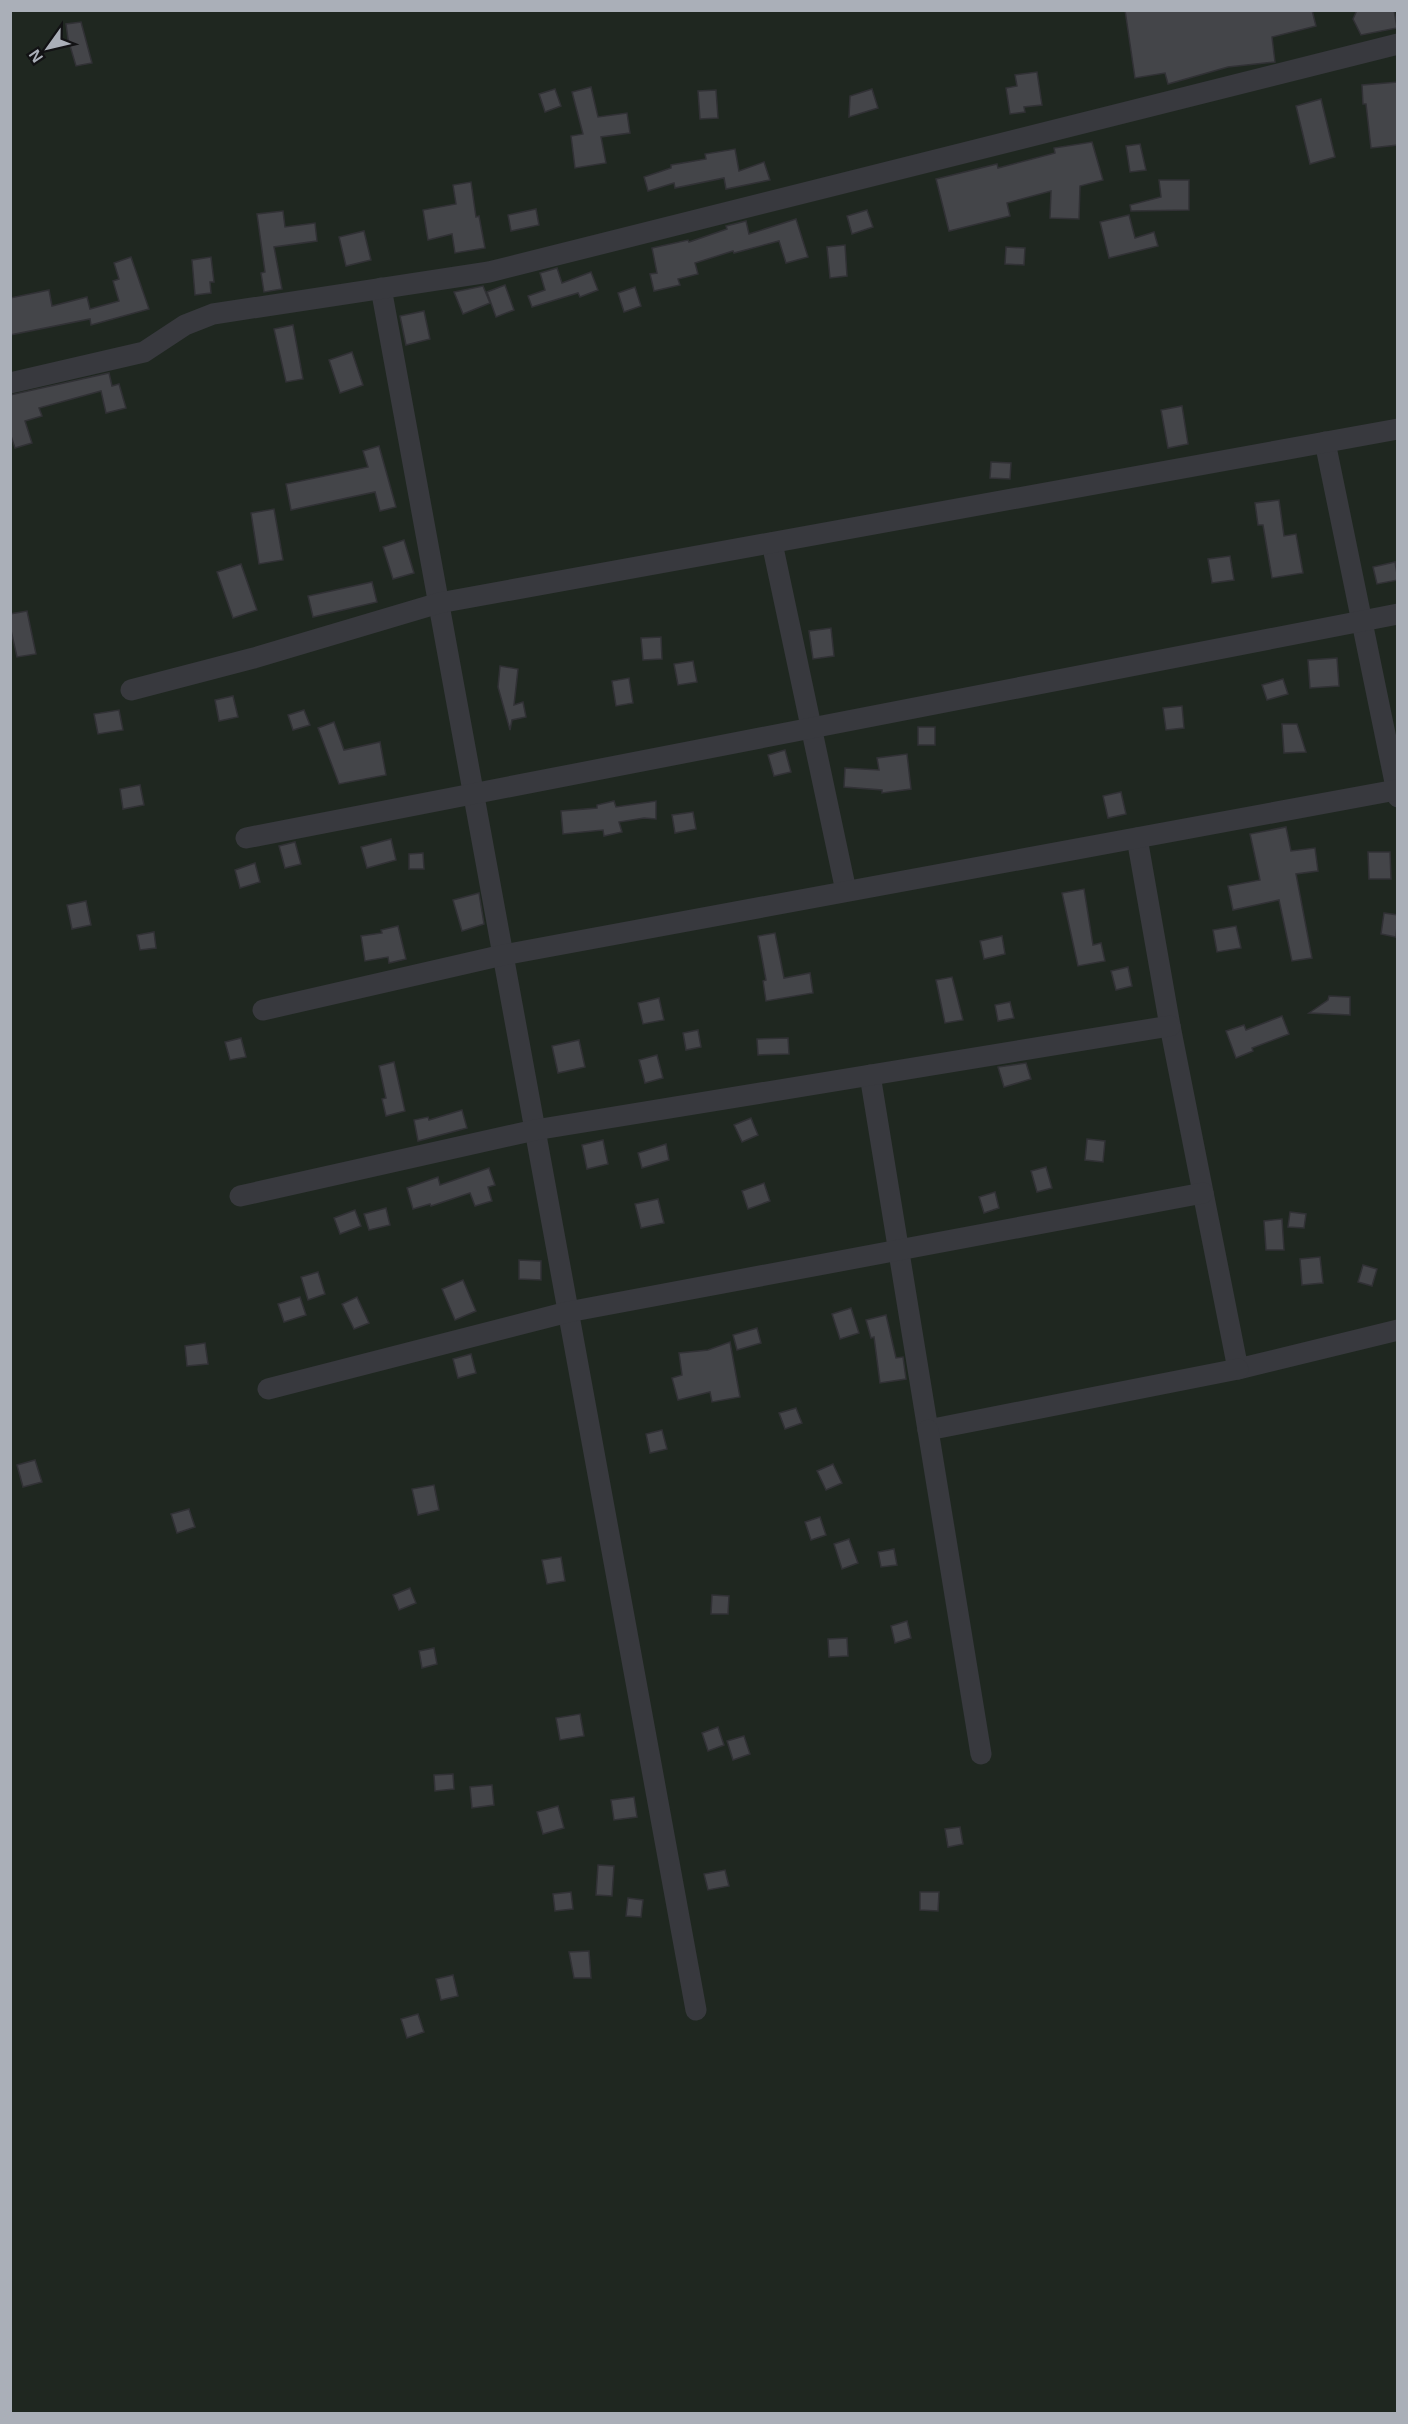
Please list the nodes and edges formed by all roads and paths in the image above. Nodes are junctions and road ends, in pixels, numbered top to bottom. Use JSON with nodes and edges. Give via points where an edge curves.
{"nodes":[{"id":1,"x":1398,"y":44,"type":"edge"},
{"id":2,"x":381,"y":288,"type":"junction"},
{"id":3,"x":10,"y":383,"type":"edge"},
{"id":4,"x":1398,"y":429,"type":"edge"},
{"id":5,"x":1325,"y":442,"type":"junction"},
{"id":6,"x":772,"y":543,"type":"junction"},
{"id":7,"x":439,"y":603,"type":"junction"},
{"id":8,"x":1398,"y":614,"type":"edge"},
{"id":9,"x":1362,"y":621,"type":"junction"},
{"id":10,"x":131,"y":690,"type":"dead end"},
{"id":11,"x":811,"y":727,"type":"junction"},
{"id":12,"x":473,"y":792,"type":"junction"},
{"id":13,"x":1397,"y":793,"type":"edge"},
{"id":14,"x":1137,"y":837,"type":"junction"},
{"id":15,"x":246,"y":838,"type":"dead end"},
{"id":16,"x":846,"y":891,"type":"junction"},
{"id":17,"x":503,"y":955,"type":"junction"},
{"id":18,"x":263,"y":1010,"type":"dead end"},
{"id":19,"x":1170,"y":1026,"type":"junction"},
{"id":20,"x":870,"y":1075,"type":"junction"},
{"id":21,"x":535,"y":1130,"type":"junction"},
{"id":22,"x":1203,"y":1193,"type":"junction"},
{"id":23,"x":240,"y":1196,"type":"dead end"},
{"id":24,"x":899,"y":1250,"type":"junction"},
{"id":25,"x":568,"y":1312,"type":"junction"},
{"id":26,"x":1398,"y":1330,"type":"edge"},
{"id":27,"x":1238,"y":1370,"type":"junction"},
{"id":28,"x":268,"y":1389,"type":"dead end"},
{"id":29,"x":928,"y":1430,"type":"junction"},
{"id":30,"x":981,"y":1754,"type":"dead end"},
{"id":31,"x":696,"y":2010,"type":"dead end"}],
"edges":[{"from":1,"to":2,"type":"street","via":[[489,272]]},
{"from":2,"to":3,"type":"street","via":[[213,314],[185,325],[144,352]]},
{"from":2,"to":7,"type":"street"},
{"from":4,"to":5,"type":"street"},
{"from":5,"to":6,"type":"street"},
{"from":5,"to":9,"type":"street"},
{"from":6,"to":7,"type":"street"},
{"from":6,"to":11,"type":"street"},
{"from":7,"to":10,"type":"street"},
{"from":7,"to":12,"type":"street"},
{"from":8,"to":9,"type":"street"},
{"from":9,"to":11,"type":"street"},
{"from":9,"to":13,"type":"street"},
{"from":11,"to":12,"type":"street"},
{"from":11,"to":16,"type":"street"},
{"from":12,"to":15,"type":"street"},
{"from":12,"to":17,"type":"street"},
{"from":13,"to":14,"type":"street"},
{"from":14,"to":16,"type":"street"},
{"from":14,"to":19,"type":"street"},
{"from":16,"to":17,"type":"street"},
{"from":17,"to":18,"type":"street"},
{"from":17,"to":21,"type":"street"},
{"from":19,"to":20,"type":"street"},
{"from":19,"to":22,"type":"street"},
{"from":20,"to":21,"type":"street"},
{"from":20,"to":24,"type":"street"},
{"from":21,"to":23,"type":"street"},
{"from":21,"to":25,"type":"street"},
{"from":22,"to":24,"type":"street"},
{"from":22,"to":27,"type":"street"},
{"from":24,"to":25,"type":"street"},
{"from":24,"to":29,"type":"street"},
{"from":25,"to":28,"type":"street"},
{"from":25,"to":31,"type":"street"},
{"from":26,"to":27,"type":"street"},
{"from":27,"to":29,"type":"street"},
{"from":29,"to":30,"type":"street"}]}
